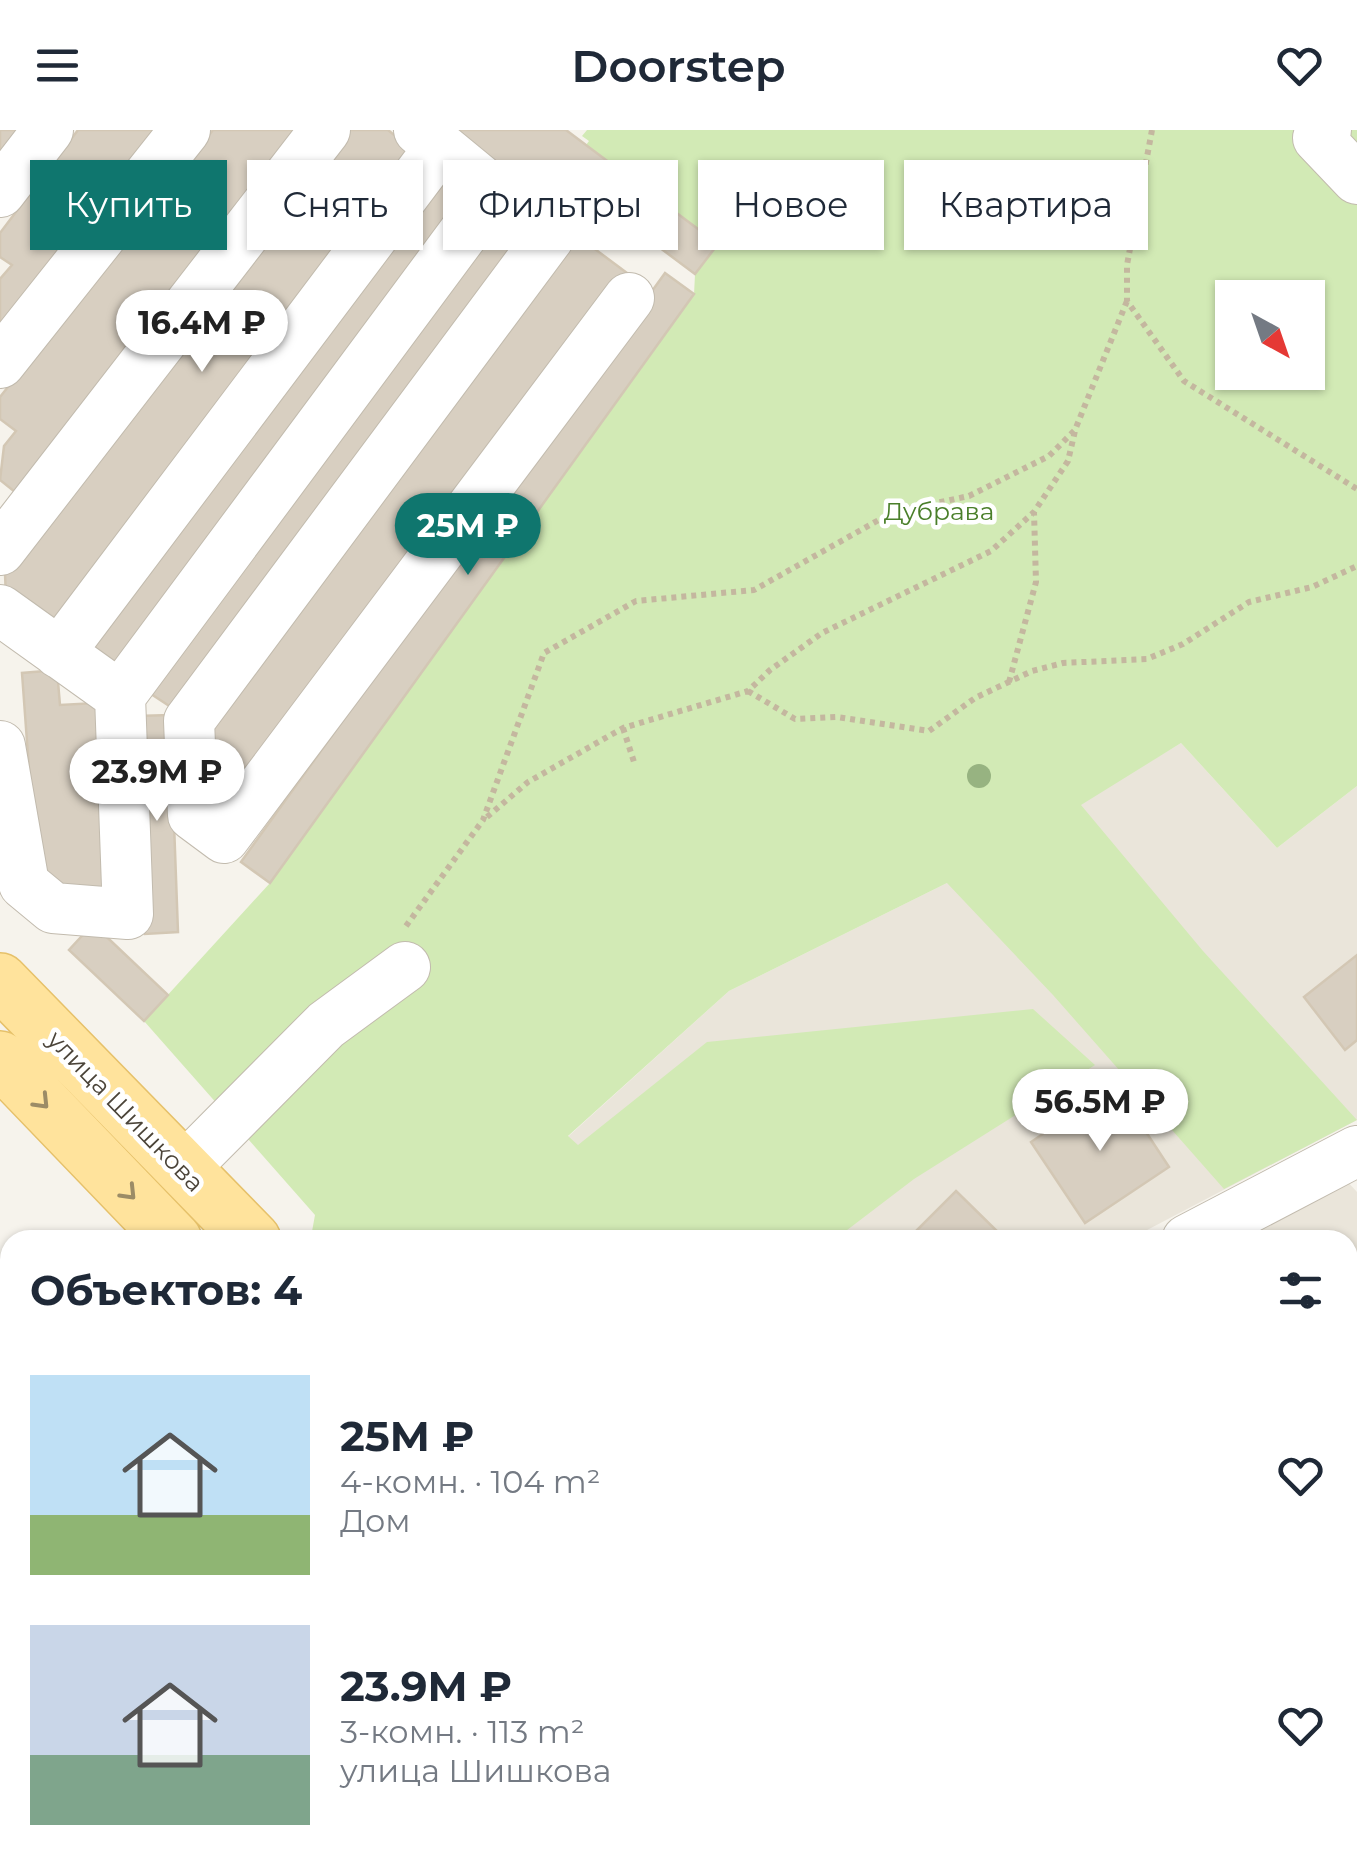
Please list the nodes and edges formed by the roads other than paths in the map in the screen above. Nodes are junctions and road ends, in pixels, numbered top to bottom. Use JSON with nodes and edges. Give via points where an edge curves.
{"nodes":[{"id":1,"x":48,"y":130,"type":"edge"},
{"id":2,"x":185,"y":130,"type":"edge"},
{"id":3,"x":324,"y":130,"type":"edge"},
{"id":4,"x":1326,"y":130,"type":"edge"},
{"id":5,"x":429,"y":139,"type":"edge"},
{"id":6,"x":455,"y":160,"type":"edge"},
{"id":7,"x":1357,"y":178,"type":"edge"},
{"id":8,"x":0,"y":192,"type":"edge"},
{"id":9,"x":451,"y":250,"type":"edge"},
{"id":10,"x":539,"y":250,"type":"edge"},
{"id":11,"x":629,"y":298,"type":"dead end"},
{"id":12,"x":0,"y":363,"type":"edge"},
{"id":13,"x":0,"y":550,"type":"edge"},
{"id":14,"x":0,"y":610,"type":"edge"},
{"id":15,"x":59,"y":653,"type":"junction"},
{"id":16,"x":120,"y":696,"type":"junction"},
{"id":17,"x":0,"y":746,"type":"edge"},
{"id":18,"x":393,"y":975,"type":"road end"},
{"id":19,"x":0,"y":981,"type":"edge"},
{"id":20,"x":0,"y":1059,"type":"edge"},
{"id":21,"x":1354,"y":1158,"type":"edge"},
{"id":22,"x":183,"y":1169,"type":"junction"},
{"id":23,"x":159,"y":1230,"type":"edge"},
{"id":24,"x":243,"y":1230,"type":"edge"},
{"id":25,"x":1206,"y":1230,"type":"edge"}],
"edges":[{"from":1,"to":8,"type":"street"},
{"from":2,"to":12,"type":"street"},
{"from":3,"to":13,"type":"street"},
{"from":4,"to":7,"type":"street","via":[[1318,138]]},
{"from":5,"to":6,"type":"street"},
{"from":5,"to":15,"type":"street"},
{"from":9,"to":16,"type":"street"},
{"from":10,"to":11,"type":"street","via":[[189,721],[193,815],[224,838]]},
{"from":14,"to":15,"type":"street"},
{"from":15,"to":16,"type":"street"},
{"from":16,"to":17,"type":"street","via":[[128,914],[53,908],[24,884]]},
{"from":18,"to":22,"type":"street","via":[[326,1025]]},
{"from":19,"to":22,"type":"main road","name":"улица Шишкова"},
{"from":20,"to":23,"type":"main road","one_way":true},
{"from":21,"to":25,"type":"street"},
{"from":22,"to":24,"type":"main road","name":"улица Шишкова"}]}
